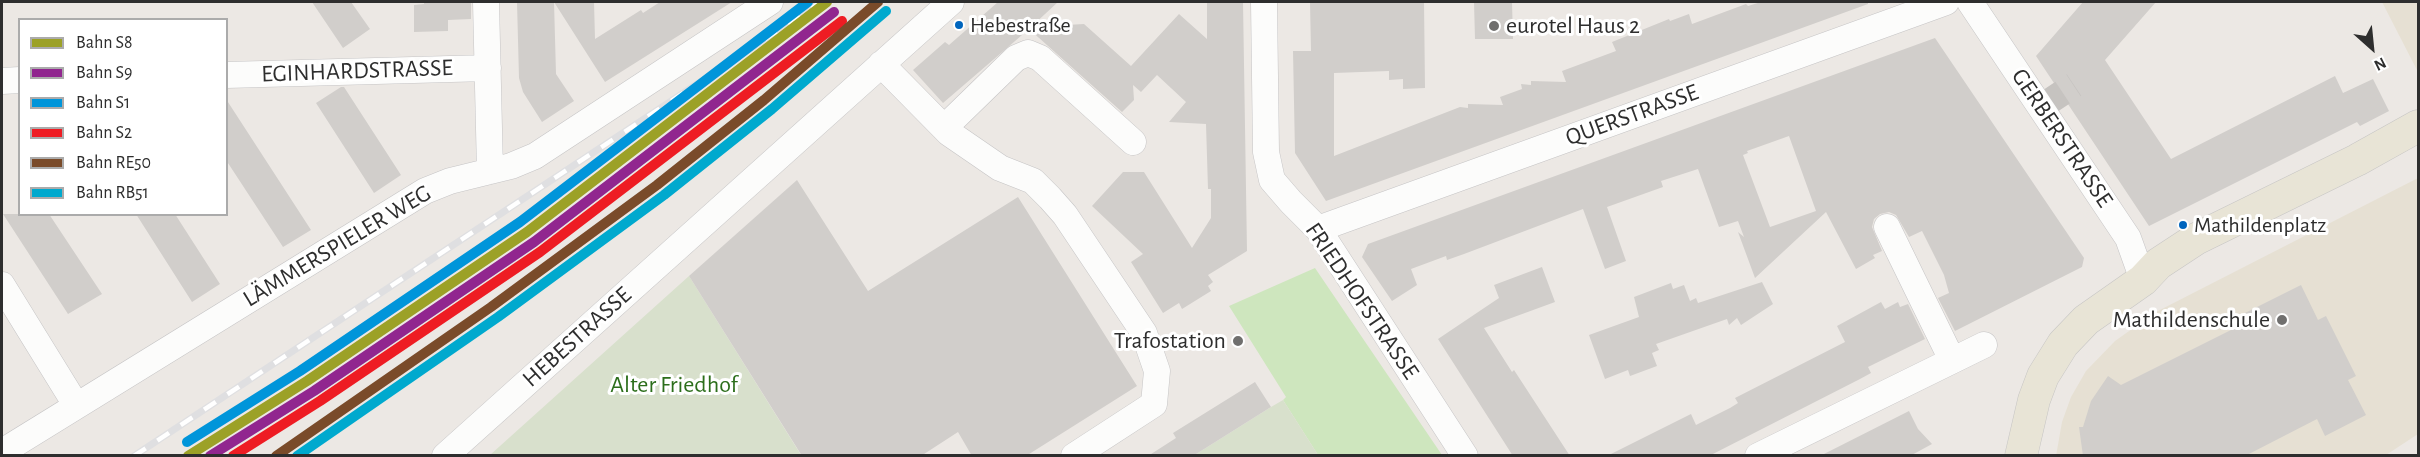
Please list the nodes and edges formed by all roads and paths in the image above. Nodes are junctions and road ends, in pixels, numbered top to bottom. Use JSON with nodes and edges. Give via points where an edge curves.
{"nodes":[{"id":1,"x":486,"y":2,"type":"edge"},
{"id":2,"x":770,"y":2,"type":"edge"},
{"id":3,"x":951,"y":2,"type":"edge"},
{"id":4,"x":1264,"y":2,"type":"edge"},
{"id":5,"x":1946,"y":2,"type":"edge"},
{"id":6,"x":1970,"y":2,"type":"edge"},
{"id":7,"x":881,"y":64,"type":"junction"},
{"id":8,"x":488,"y":68,"type":"junction"},
{"id":9,"x":228,"y":75,"type":"edge"},
{"id":10,"x":18,"y":80,"type":"edge"},
{"id":11,"x":2,"y":81,"type":"edge"},
{"id":12,"x":2418,"y":126,"type":"edge"},
{"id":13,"x":944,"y":128,"type":"junction"},
{"id":14,"x":1133,"y":142,"type":"dead end"},
{"id":15,"x":2418,"y":149,"type":"edge"},
{"id":16,"x":490,"y":171,"type":"junction"},
{"id":17,"x":1887,"y":227,"type":"dead end"},
{"id":18,"x":1318,"y":229,"type":"junction"},
{"id":19,"x":2143,"y":280,"type":"junction"},
{"id":20,"x":2,"y":285,"type":"edge"},
{"id":21,"x":1984,"y":345,"type":"dead end"},
{"id":22,"x":1952,"y":360,"type":"junction"},
{"id":23,"x":75,"y":405,"type":"junction"},
{"id":24,"x":2,"y":452,"type":"edge"},
{"id":25,"x":445,"y":456,"type":"edge"},
{"id":26,"x":1074,"y":456,"type":"edge"},
{"id":27,"x":1466,"y":456,"type":"edge"},
{"id":28,"x":1758,"y":456,"type":"edge"},
{"id":29,"x":2021,"y":456,"type":"edge"}],
"edges":[{"from":1,"to":8,"type":"street","name":"EGINHARDSTRASSE"},
{"from":2,"to":16,"type":"street","name":"LÄMMERSPIELER WEG","via":[[535,156]]},
{"from":3,"to":7,"type":"street","name":"HEBESTRASSE"},
{"from":4,"to":18,"type":"street","name":"FRIEDHOFSTRASSE","via":[[1268,167],[1279,190]]},
{"from":5,"to":18,"type":"street","name":"QUERSTRASSE"},
{"from":6,"to":19,"type":"street","name":"GERBERSTRASSE","via":[[2128,238]]},
{"from":7,"to":13,"type":"street"},
{"from":7,"to":25,"type":"street","name":"HEBESTRASSE"},
{"from":8,"to":9,"type":"street","name":"EGINHARDSTRASSE"},
{"from":8,"to":16,"type":"street","name":"EGINHARDSTRASSE"},
{"from":10,"to":11,"type":"street"},
{"from":12,"to":19,"type":"main road","via":[[2196,239],[2158,264]]},
{"from":13,"to":14,"type":"street","via":[[1016,58],[1028,53],[1040,58]]},
{"from":13,"to":26,"type":"street","via":[[1000,168],[1033,181],[1050,198],[1144,333],[1157,371],[1154,404]]},
{"from":15,"to":19,"type":"main road","via":[[2180,268]]},
{"from":16,"to":23,"type":"street","name":"LÄMMERSPIELER WEG","via":[[425,191]]},
{"from":17,"to":22,"type":"street"},
{"from":18,"to":27,"type":"street","name":"FRIEDHOFSTRASSE"},
{"from":19,"to":29,"type":"main road","via":[[2086,320],[2058,351],[2034,400]]},
{"from":20,"to":23,"type":"street"},
{"from":21,"to":22,"type":"street"},
{"from":22,"to":28,"type":"street"},
{"from":23,"to":24,"type":"street","name":"LÄMMERSPIELER WEG"}]}
